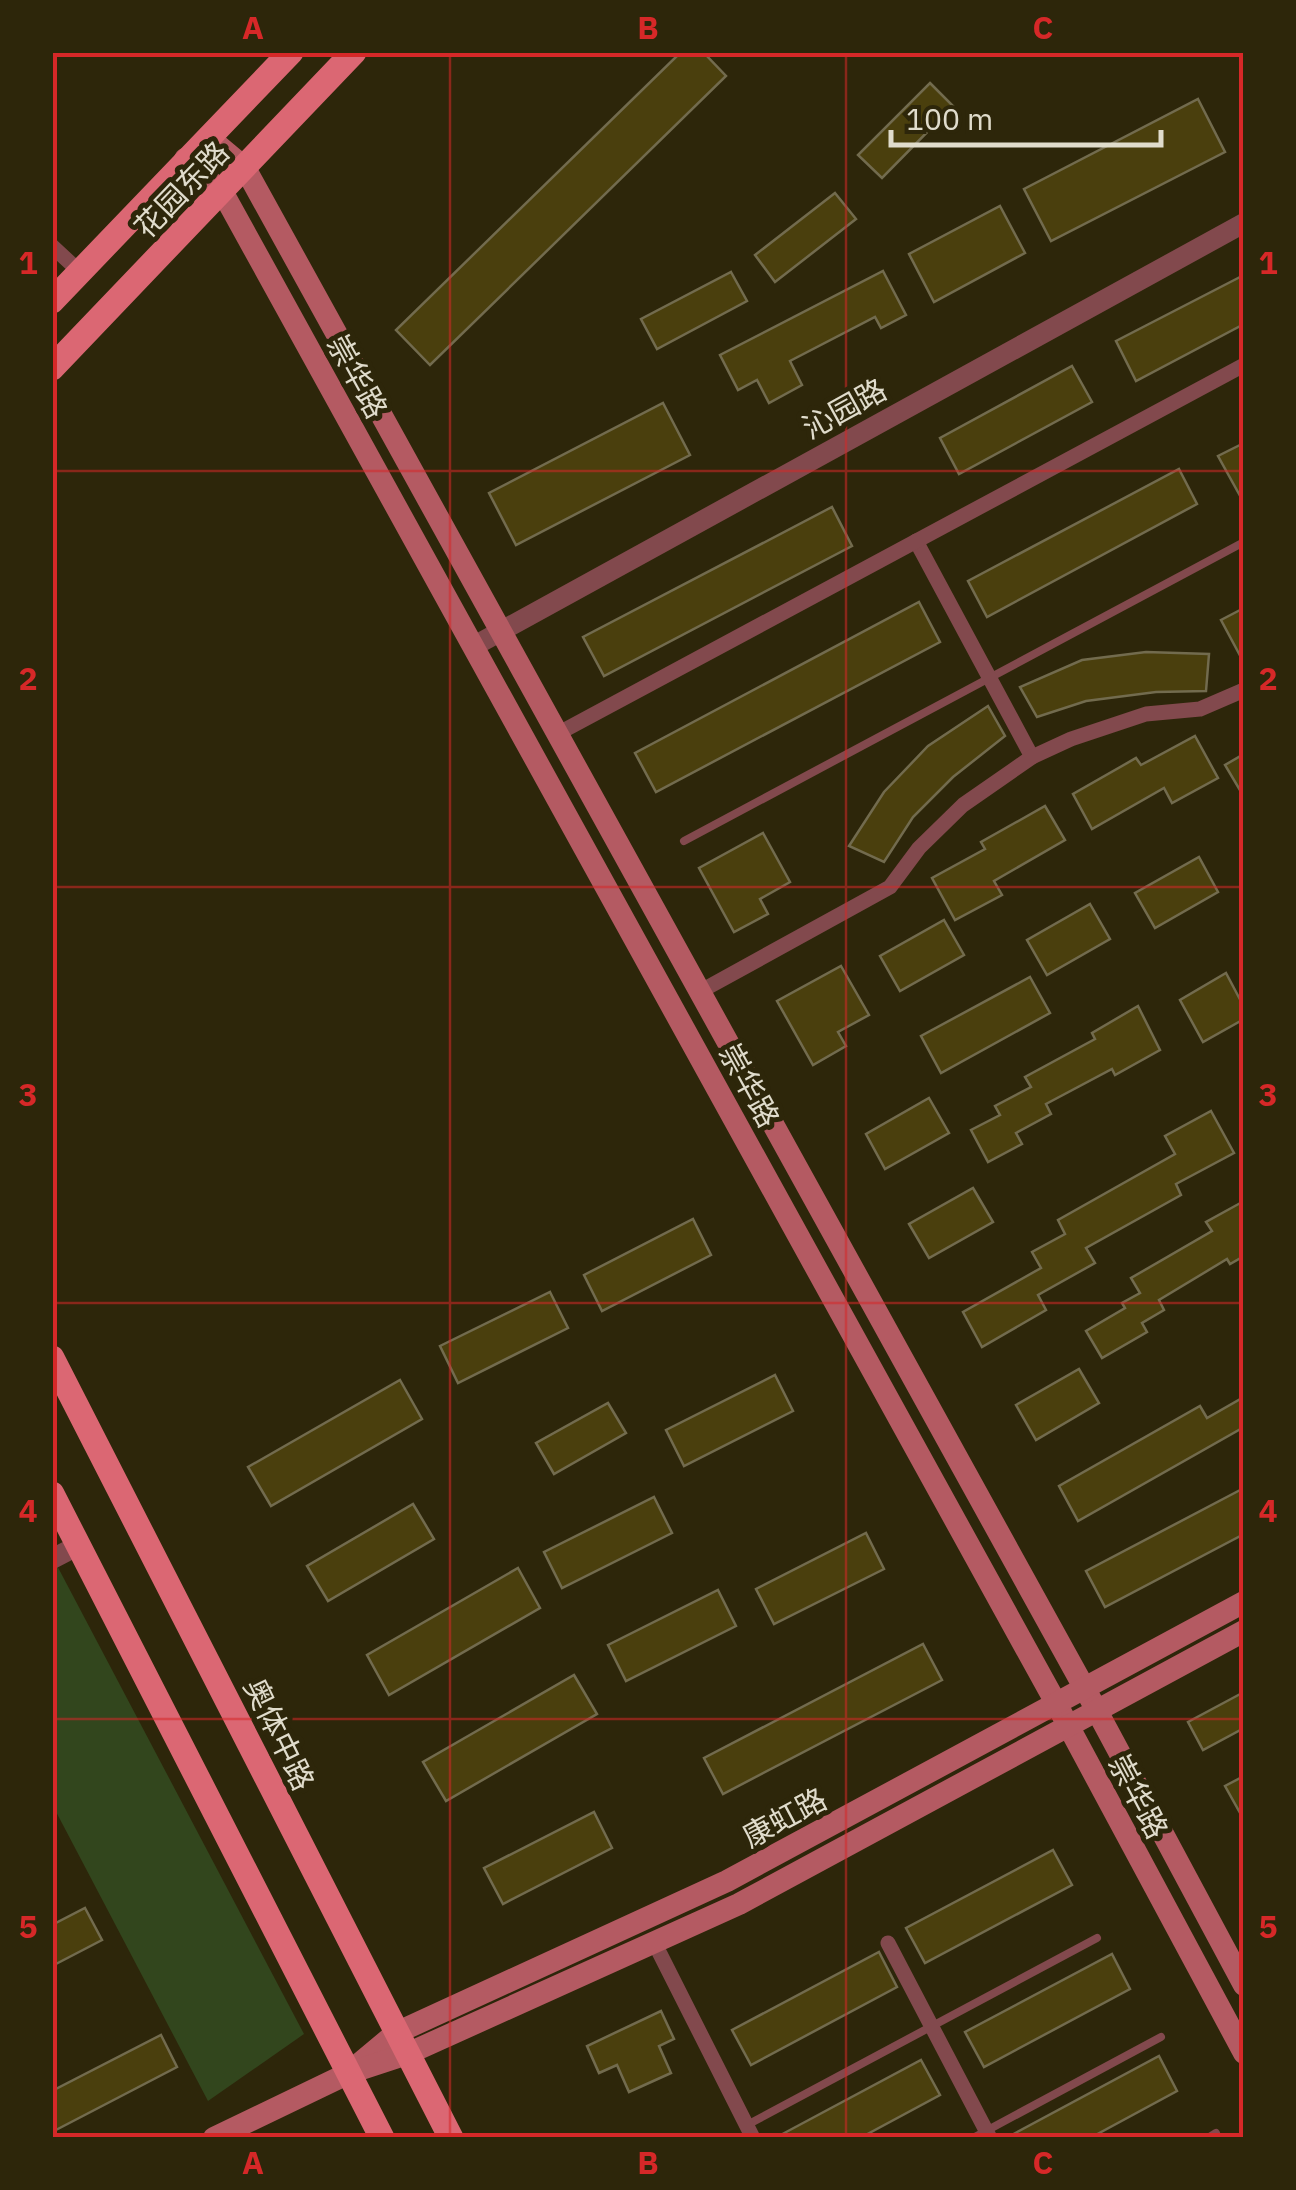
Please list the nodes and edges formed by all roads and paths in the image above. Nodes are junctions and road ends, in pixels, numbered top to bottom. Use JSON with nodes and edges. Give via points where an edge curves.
{"nodes":[{"id":1,"x":291,"y":52,"type":"edge"},
{"id":2,"x":354,"y":52,"type":"edge"},
{"id":3,"x":208,"y":137,"type":"junction"},
{"id":4,"x":185,"y":159,"type":"junction"},
{"id":5,"x":246,"y":168,"type":"junction"},
{"id":6,"x":222,"y":193,"type":"junction"},
{"id":7,"x":1244,"y":223,"type":"edge"},
{"id":8,"x":52,"y":246,"type":"edge"},
{"id":9,"x":80,"y":272,"type":"junction"},
{"id":10,"x":52,"y":302,"type":"edge"},
{"id":11,"x":1244,"y":365,"type":"edge"},
{"id":12,"x":52,"y":368,"type":"edge"},
{"id":13,"x":916,"y":541,"type":"junction"},
{"id":14,"x":1244,"y":542,"type":"edge"},
{"id":15,"x":502,"y":630,"type":"junction"},
{"id":16,"x":474,"y":646,"type":"junction"},
{"id":17,"x":989,"y":678,"type":"junction"},
{"id":18,"x":1244,"y":690,"type":"edge"},
{"id":19,"x":559,"y":733,"type":"junction"},
{"id":20,"x":1032,"y":757,"type":"junction"},
{"id":21,"x":684,"y":841,"type":"dead end"},
{"id":22,"x":701,"y":991,"type":"junction"},
{"id":23,"x":52,"y":1358,"type":"edge"},
{"id":24,"x":52,"y":1494,"type":"edge"},
{"id":25,"x":79,"y":1545,"type":"junction"},
{"id":26,"x":52,"y":1559,"type":"edge"},
{"id":27,"x":1244,"y":1602,"type":"edge"},
{"id":28,"x":1244,"y":1631,"type":"edge"},
{"id":29,"x":1084,"y":1688,"type":"junction"},
{"id":30,"x":1056,"y":1703,"type":"junction"},
{"id":31,"x":1096,"y":1710,"type":"junction"},
{"id":32,"x":1068,"y":1724,"type":"junction"},
{"id":33,"x":1096,"y":1938,"type":"dead end"},
{"id":34,"x":654,"y":1942,"type":"junction"},
{"id":35,"x":888,"y":1943,"type":"dead end"},
{"id":36,"x":1244,"y":1985,"type":"edge"},
{"id":37,"x":932,"y":2026,"type":"junction"},
{"id":38,"x":1161,"y":2037,"type":"dead end"},
{"id":39,"x":402,"y":2044,"type":"junction"},
{"id":40,"x":1244,"y":2053,"type":"edge"},
{"id":41,"x":349,"y":2073,"type":"junction"},
{"id":42,"x":750,"y":2131,"type":"edge"},
{"id":43,"x":983,"y":2135,"type":"edge"},
{"id":44,"x":214,"y":2138,"type":"edge"},
{"id":45,"x":382,"y":2138,"type":"edge"},
{"id":46,"x":451,"y":2138,"type":"edge"}],
"edges":[{"from":1,"to":3,"type":"main road","name":"花园东路"},
{"from":2,"to":5,"type":"main road","name":"花园东路"},
{"from":3,"to":4,"type":"main road","name":"花园东路"},
{"from":3,"to":5,"type":"main road","name":"崇华路"},
{"from":4,"to":6,"type":"main road","name":"崇华路"},
{"from":4,"to":9,"type":"main road","name":"花园东路"},
{"from":5,"to":6,"type":"main road","name":"花园东路"},
{"from":5,"to":15,"type":"main road","name":"崇华路"},
{"from":6,"to":12,"type":"main road","name":"花园东路"},
{"from":6,"to":16,"type":"main road","name":"崇华路"},
{"from":7,"to":15,"type":"street","name":"沁园路"},
{"from":8,"to":9,"type":"street"},
{"from":9,"to":10,"type":"main road","name":"花园东路"},
{"from":11,"to":13,"type":"street"},
{"from":13,"to":17,"type":"street"},
{"from":13,"to":19,"type":"street"},
{"from":14,"to":17,"type":"lane"},
{"from":15,"to":16,"type":"street","name":"沁园路"},
{"from":15,"to":19,"type":"main road","name":"崇华路"},
{"from":16,"to":30,"type":"main road","name":"崇华路"},
{"from":17,"to":20,"type":"street"},
{"from":17,"to":21,"type":"lane"},
{"from":18,"to":20,"type":"street","via":[[1200,710],[1146,714]]},
{"from":19,"to":22,"type":"main road","name":"崇华路"},
{"from":20,"to":22,"type":"street","via":[[963,805],[890,887]]},
{"from":22,"to":29,"type":"main road","name":"崇华路"},
{"from":23,"to":39,"type":"main road","name":"奥体中路"},
{"from":24,"to":25,"type":"main road"},
{"from":25,"to":26,"type":"street"},
{"from":25,"to":41,"type":"main road"},
{"from":27,"to":29,"type":"main road","name":"康虹路"},
{"from":28,"to":31,"type":"main road","name":"康虹路"},
{"from":29,"to":30,"type":"main road","name":"康虹路"},
{"from":29,"to":31,"type":"main road","name":"崇华路"},
{"from":30,"to":32,"type":"main road","name":"崇华路"},
{"from":30,"to":39,"type":"main road","name":"康虹路","via":[[727,1882]]},
{"from":31,"to":32,"type":"main road","name":"康虹路"},
{"from":31,"to":36,"type":"main road","name":"崇华路"},
{"from":32,"to":34,"type":"main road","name":"康虹路","via":[[739,1904]]},
{"from":32,"to":40,"type":"main road","name":"崇华路"},
{"from":33,"to":37,"type":"lane"},
{"from":34,"to":39,"type":"main road","name":"康虹路"},
{"from":34,"to":42,"type":"street"},
{"from":35,"to":37,"type":"street"},
{"from":37,"to":42,"type":"lane"},
{"from":37,"to":43,"type":"street"},
{"from":38,"to":43,"type":"lane"},
{"from":39,"to":41,"type":"main road","name":"康虹路"},
{"from":39,"to":46,"type":"main road","name":"奥体中路"},
{"from":41,"to":44,"type":"main road","name":"康虹路"},
{"from":41,"to":45,"type":"main road"}]}
